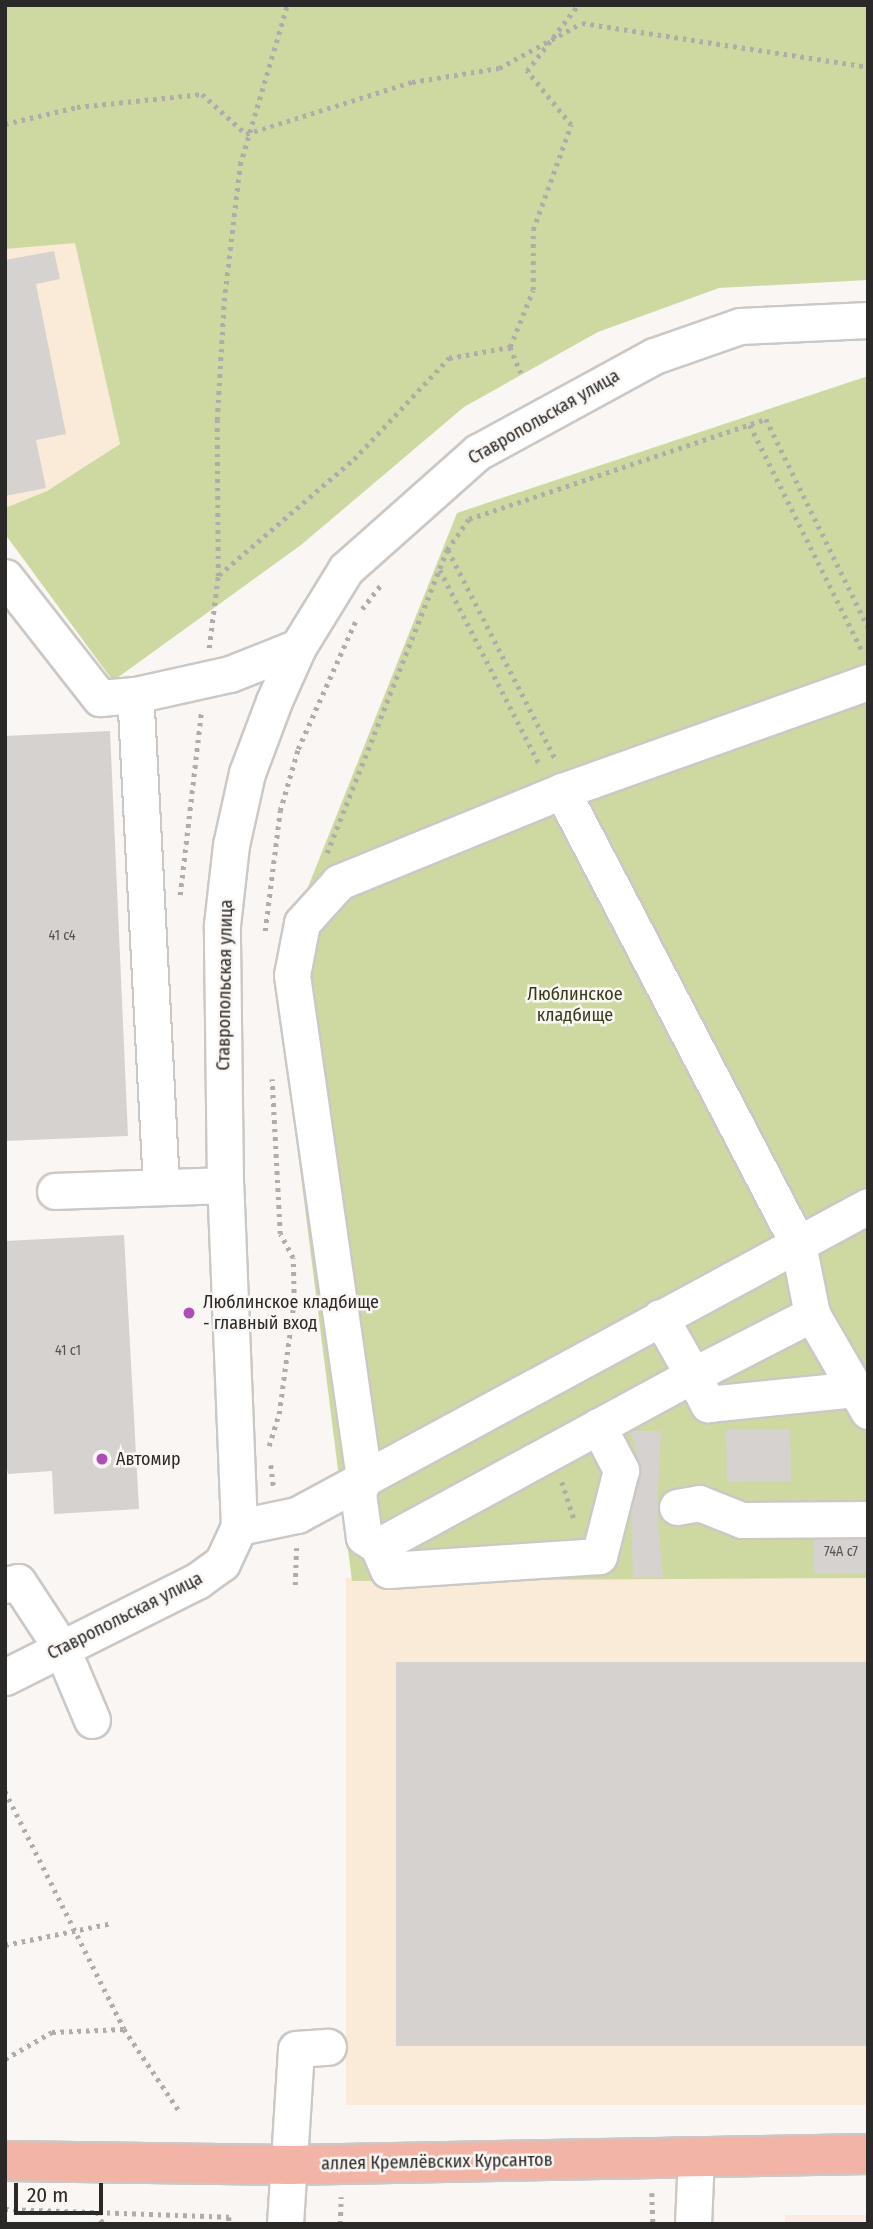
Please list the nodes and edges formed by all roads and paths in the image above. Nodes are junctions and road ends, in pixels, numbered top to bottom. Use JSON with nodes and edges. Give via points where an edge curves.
{"nodes":[{"id":1,"x":287,"y":5,"type":"edge"},
{"id":2,"x":578,"y":5,"type":"edge"},
{"id":3,"x":545,"y":42,"type":"junction"},
{"id":4,"x":868,"y":66,"type":"edge"},
{"id":5,"x":5,"y":124,"type":"edge"},
{"id":6,"x":246,"y":134,"type":"junction"},
{"id":7,"x":868,"y":320,"type":"edge"},
{"id":8,"x":510,"y":347,"type":"junction"},
{"id":9,"x":522,"y":373,"type":"dead end"},
{"id":10,"x":750,"y":425,"type":"junction"},
{"id":11,"x":447,"y":550,"type":"junction"},
{"id":12,"x":439,"y":569,"type":"junction"},
{"id":13,"x":218,"y":576,"type":"junction"},
{"id":14,"x":5,"y":577,"type":"edge"},
{"id":15,"x":868,"y":627,"type":"edge"},
{"id":16,"x":298,"y":647,"type":"junction"},
{"id":17,"x":868,"y":663,"type":"edge"},
{"id":18,"x":217,"y":677,"type":"junction"},
{"id":19,"x":868,"y":682,"type":"edge"},
{"id":20,"x":135,"y":695,"type":"junction"},
{"id":21,"x":274,"y":701,"type":"junction"},
{"id":22,"x":562,"y":791,"type":"junction"},
{"id":23,"x":323,"y":865,"type":"dead end"},
{"id":24,"x":179,"y":900,"type":"dead end"},
{"id":25,"x":225,"y":1185,"type":"junction"},
{"id":26,"x":161,"y":1186,"type":"junction"},
{"id":27,"x":55,"y":1191,"type":"dead end"},
{"id":28,"x":868,"y":1206,"type":"edge"},
{"id":29,"x":798,"y":1244,"type":"junction"},
{"id":30,"x":812,"y":1314,"type":"junction"},
{"id":31,"x":660,"y":1317,"type":"junction"},
{"id":32,"x":693,"y":1375,"type":"junction"},
{"id":33,"x":861,"y":1400,"type":"edge"},
{"id":34,"x":598,"y":1426,"type":"junction"},
{"id":35,"x":552,"y":1451,"type":"junction"},
{"id":36,"x":364,"y":1478,"type":"junction"},
{"id":37,"x":677,"y":1507,"type":"dead end"},
{"id":38,"x":868,"y":1519,"type":"edge"},
{"id":39,"x":239,"y":1527,"type":"junction"},
{"id":40,"x":378,"y":1546,"type":"junction"},
{"id":41,"x":585,"y":1557,"type":"junction"},
{"id":42,"x":5,"y":1585,"type":"edge"},
{"id":43,"x":62,"y":1649,"type":"junction"},
{"id":44,"x":5,"y":1677,"type":"edge"},
{"id":45,"x":92,"y":1720,"type":"dead end"},
{"id":46,"x":5,"y":1791,"type":"edge"},
{"id":47,"x":112,"y":1923,"type":"dead end"},
{"id":48,"x":78,"y":1929,"type":"junction"},
{"id":49,"x":5,"y":1945,"type":"edge"},
{"id":50,"x":124,"y":2029,"type":"junction"},
{"id":51,"x":328,"y":2047,"type":"dead end"},
{"id":52,"x":5,"y":2059,"type":"edge"},
{"id":53,"x":178,"y":2109,"type":"dead end"},
{"id":54,"x":868,"y":2154,"type":"edge"},
{"id":55,"x":696,"y":2156,"type":"junction"},
{"id":56,"x":5,"y":2161,"type":"edge"},
{"id":57,"x":290,"y":2165,"type":"junction"},
{"id":58,"x":654,"y":2193,"type":"dead end"},
{"id":59,"x":5,"y":2209,"type":"edge"},
{"id":60,"x":97,"y":2212,"type":"junction"},
{"id":61,"x":229,"y":2221,"type":"edge"},
{"id":62,"x":103,"y":2224,"type":"edge"},
{"id":63,"x":221,"y":2224,"type":"edge"},
{"id":64,"x":285,"y":2224,"type":"edge"},
{"id":65,"x":653,"y":2224,"type":"edge"},
{"id":66,"x":693,"y":2224,"type":"edge"}],
"edges":[{"from":1,"to":6,"type":"path"},
{"from":2,"to":3,"type":"path"},
{"from":3,"to":4,"type":"path","via":[[582,23]]},
{"from":3,"to":6,"type":"path","via":[[499,68],[412,82]]},
{"from":3,"to":8,"type":"path","via":[[527,71],[571,125],[533,230],[533,290]]},
{"from":5,"to":6,"type":"path","via":[[77,107],[202,94]]},
{"from":6,"to":13,"type":"path","via":[[216,420]]},
{"from":7,"to":16,"type":"street","name":"Ставропольская улица","via":[[740,326],[654,356],[560,404],[478,452],[410,508],[346,569]]},
{"from":8,"to":9,"type":"path"},
{"from":8,"to":13,"type":"path","via":[[449,358],[354,459]]},
{"from":10,"to":11,"type":"path","via":[[469,519]]},
{"from":10,"to":15,"type":"path","via":[[766,419]]},
{"from":10,"to":17,"type":"path"},
{"from":11,"to":12,"type":"path"},
{"from":11,"to":22,"type":"path"},
{"from":12,"to":22,"type":"path"},
{"from":12,"to":23,"type":"path"},
{"from":13,"to":18,"type":"path"},
{"from":14,"to":20,"type":"street","via":[[100,698]]},
{"from":16,"to":18,"type":"street"},
{"from":16,"to":21,"type":"street","name":"Ставропольская улица"},
{"from":18,"to":20,"type":"street"},
{"from":18,"to":21,"type":"street"},
{"from":18,"to":24,"type":"path"},
{"from":19,"to":22,"type":"street"},
{"from":20,"to":26,"type":"street"},
{"from":21,"to":25,"type":"street","name":"Ставропольская улица","via":[[244,785],[222,925]]},
{"from":22,"to":29,"type":"street"},
{"from":22,"to":36,"type":"street","via":[[339,881],[302,923],[292,975]]},
{"from":25,"to":26,"type":"street"},
{"from":25,"to":39,"type":"street","name":"Ставропольская улица"},
{"from":26,"to":27,"type":"street"},
{"from":28,"to":29,"type":"street"},
{"from":29,"to":30,"type":"street"},
{"from":29,"to":31,"type":"street"},
{"from":30,"to":32,"type":"street"},
{"from":30,"to":33,"type":"street"},
{"from":31,"to":32,"type":"street"},
{"from":31,"to":36,"type":"street"},
{"from":32,"to":33,"type":"street","via":[[708,1404]]},
{"from":32,"to":34,"type":"street"},
{"from":34,"to":35,"type":"street"},
{"from":34,"to":41,"type":"street","via":[[621,1470],[599,1556]]},
{"from":35,"to":40,"type":"street"},
{"from":35,"to":41,"type":"path"},
{"from":36,"to":39,"type":"street","via":[[278,1523]]},
{"from":36,"to":40,"type":"street","via":[[358,1493],[364,1536]]},
{"from":37,"to":38,"type":"street","via":[[699,1503],[742,1520]]},
{"from":39,"to":43,"type":"street","name":"Ставропольская улица","via":[[222,1563],[197,1581]]},
{"from":40,"to":41,"type":"street","via":[[388,1570]]},
{"from":42,"to":43,"type":"street","via":[[19,1582]]},
{"from":43,"to":44,"type":"street","name":"Ставропольская улица"},
{"from":43,"to":45,"type":"street"},
{"from":46,"to":48,"type":"path"},
{"from":47,"to":48,"type":"path"},
{"from":48,"to":49,"type":"path"},
{"from":48,"to":50,"type":"path"},
{"from":50,"to":52,"type":"path","via":[[52,2032]]},
{"from":50,"to":53,"type":"path"},
{"from":51,"to":57,"type":"street","via":[[296,2049]]},
{"from":54,"to":55,"type":"main road","name":"аллея Кремлёвских Курсантов"},
{"from":55,"to":57,"type":"main road","name":"аллея Кремлёвских Курсантов"},
{"from":55,"to":66,"type":"street"},
{"from":56,"to":57,"type":"main road","name":"аллея Кремлёвских Курсантов"},
{"from":57,"to":64,"type":"street"},
{"from":58,"to":65,"type":"path"},
{"from":59,"to":60,"type":"path"},
{"from":60,"to":61,"type":"path"},
{"from":60,"to":62,"type":"path"},
{"from":61,"to":63,"type":"path"}]}
